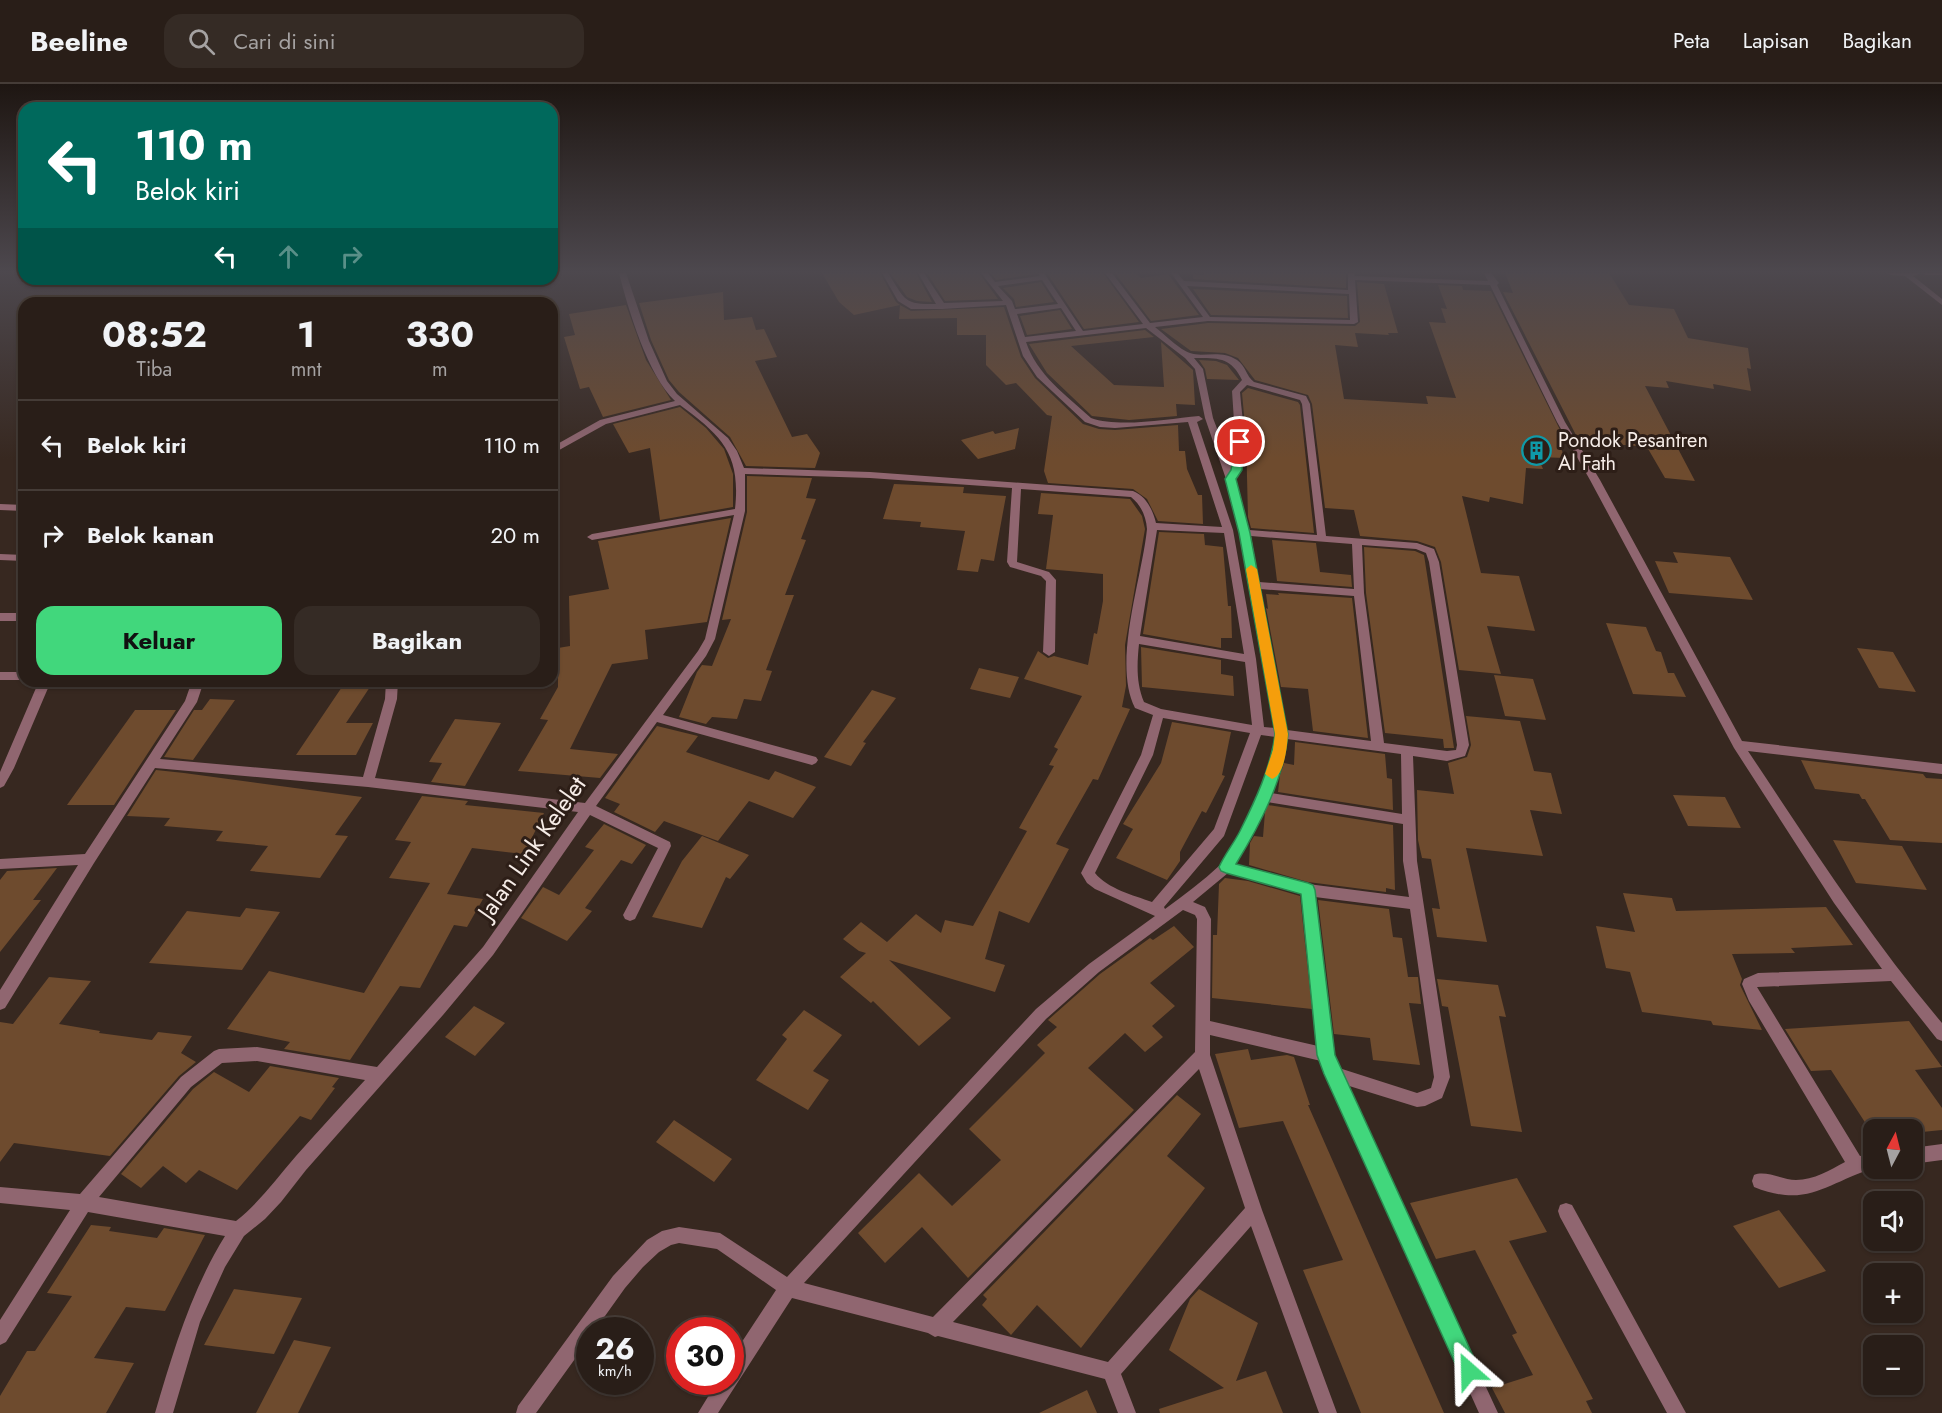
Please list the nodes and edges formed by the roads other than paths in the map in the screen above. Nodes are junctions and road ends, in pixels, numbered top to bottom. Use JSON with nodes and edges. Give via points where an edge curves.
{"nodes":[{"id":1,"x":644,"y":335,"type":"edge"},
{"id":2,"x":1020,"y":335,"type":"edge"},
{"id":3,"x":1058,"y":335,"type":"edge"},
{"id":4,"x":1160,"y":335,"type":"edge"},
{"id":5,"x":1519,"y":335,"type":"edge"},
{"id":6,"x":1021,"y":340,"type":"junction"},
{"id":7,"x":1188,"y":356,"type":"junction"},
{"id":8,"x":1246,"y":381,"type":"junction"},
{"id":9,"x":681,"y":402,"type":"junction"},
{"id":10,"x":1209,"y":418,"type":"junction"},
{"id":11,"x":1192,"y":420,"type":"junction"},
{"id":12,"x":558,"y":448,"type":"edge"},
{"id":13,"x":741,"y":471,"type":"junction"},
{"id":14,"x":1230,"y":479,"type":"junction"},
{"id":15,"x":1017,"y":485,"type":"junction"},
{"id":16,"x":0,"y":507,"type":"edge"},
{"id":17,"x":18,"y":508,"type":"edge"},
{"id":18,"x":740,"y":511,"type":"junction"},
{"id":19,"x":1152,"y":528,"type":"junction"},
{"id":20,"x":1228,"y":530,"type":"junction"},
{"id":21,"x":1245,"y":533,"type":"junction"},
{"id":22,"x":591,"y":537,"type":"dead end"},
{"id":23,"x":1322,"y":540,"type":"junction"},
{"id":24,"x":1357,"y":543,"type":"junction"},
{"id":25,"x":0,"y":557,"type":"edge"},
{"id":26,"x":18,"y":558,"type":"edge"},
{"id":27,"x":1254,"y":585,"type":"junction"},
{"id":28,"x":1359,"y":593,"type":"junction"},
{"id":29,"x":1239,"y":602,"type":"junction"},
{"id":30,"x":1258,"y":603,"type":"junction"},
{"id":31,"x":0,"y":617,"type":"edge"},
{"id":32,"x":18,"y":617,"type":"edge"},
{"id":33,"x":1134,"y":639,"type":"junction"},
{"id":34,"x":1049,"y":652,"type":"dead end"},
{"id":35,"x":1250,"y":659,"type":"junction"},
{"id":36,"x":0,"y":676,"type":"edge"},
{"id":37,"x":18,"y":676,"type":"edge"},
{"id":38,"x":42,"y":687,"type":"edge"},
{"id":39,"x":196,"y":687,"type":"edge"},
{"id":40,"x":392,"y":687,"type":"edge"},
{"id":41,"x":1159,"y":713,"type":"junction"},
{"id":42,"x":654,"y":717,"type":"junction"},
{"id":43,"x":1258,"y":728,"type":"junction"},
{"id":44,"x":1282,"y":734,"type":"junction"},
{"id":45,"x":1738,"y":745,"type":"junction"},
{"id":46,"x":1378,"y":746,"type":"junction"},
{"id":47,"x":1407,"y":752,"type":"junction"},
{"id":48,"x":812,"y":760,"type":"dead end"},
{"id":49,"x":151,"y":763,"type":"junction"},
{"id":50,"x":1942,"y":769,"type":"edge"},
{"id":51,"x":368,"y":782,"type":"junction"},
{"id":52,"x":0,"y":783,"type":"edge"},
{"id":53,"x":1263,"y":797,"type":"junction"},
{"id":54,"x":588,"y":808,"type":"junction"},
{"id":55,"x":1408,"y":820,"type":"junction"},
{"id":56,"x":89,"y":859,"type":"junction"},
{"id":57,"x":0,"y":864,"type":"edge"},
{"id":58,"x":1226,"y":867,"type":"junction"},
{"id":59,"x":1308,"y":890,"type":"junction"},
{"id":60,"x":1182,"y":903,"type":"junction"},
{"id":61,"x":1417,"y":904,"type":"junction"},
{"id":62,"x":1160,"y":912,"type":"junction"},
{"id":63,"x":630,"y":915,"type":"dead end"},
{"id":64,"x":1894,"y":975,"type":"junction"},
{"id":65,"x":0,"y":1003,"type":"edge"},
{"id":66,"x":1202,"y":1026,"type":"junction"},
{"id":67,"x":1942,"y":1034,"type":"edge"},
{"id":68,"x":1202,"y":1055,"type":"junction"},
{"id":69,"x":1326,"y":1055,"type":"junction"},
{"id":70,"x":1333,"y":1074,"type":"junction"},
{"id":71,"x":380,"y":1075,"type":"junction"},
{"id":72,"x":1942,"y":1152,"type":"edge"},
{"id":73,"x":1923,"y":1155,"type":"edge"},
{"id":74,"x":1863,"y":1163,"type":"edge"},
{"id":75,"x":1856,"y":1165,"type":"junction"},
{"id":76,"x":1760,"y":1181,"type":"dead end"},
{"id":77,"x":0,"y":1195,"type":"edge"},
{"id":78,"x":84,"y":1203,"type":"junction"},
{"id":79,"x":1254,"y":1210,"type":"junction"},
{"id":80,"x":1566,"y":1211,"type":"dead end"},
{"id":81,"x":238,"y":1230,"type":"junction"},
{"id":82,"x":788,"y":1288,"type":"junction"},
{"id":83,"x":935,"y":1328,"type":"junction"},
{"id":84,"x":0,"y":1336,"type":"edge"},
{"id":85,"x":744,"y":1356,"type":"edge"},
{"id":86,"x":1111,"y":1372,"type":"junction"},
{"id":87,"x":719,"y":1395,"type":"edge"},
{"id":88,"x":164,"y":1413,"type":"edge"},
{"id":89,"x":525,"y":1413,"type":"edge"},
{"id":90,"x":707,"y":1413,"type":"edge"},
{"id":91,"x":1127,"y":1413,"type":"edge"},
{"id":92,"x":1328,"y":1413,"type":"edge"},
{"id":93,"x":1489,"y":1413,"type":"edge"},
{"id":94,"x":1677,"y":1413,"type":"edge"}],
"edges":[{"from":1,"to":9,"type":"street","name":"Jalan Link Kelelet","via":[[664,383]]},
{"from":2,"to":6,"type":"street"},
{"from":3,"to":6,"type":"street"},
{"from":4,"to":7,"type":"street"},
{"from":5,"to":45,"type":"street","via":[[1561,423]]},
{"from":6,"to":11,"type":"street","via":[[1040,375],[1088,420],[1115,425]]},
{"from":7,"to":8,"type":"street","via":[[1226,358],[1240,366]]},
{"from":7,"to":10,"type":"street","via":[[1199,369]]},
{"from":8,"to":14,"type":"street","via":[[1236,391],[1240,454],[1237,470]]},
{"from":8,"to":23,"type":"street","via":[[1304,399]]},
{"from":9,"to":12,"type":"street","via":[[603,422]]},
{"from":9,"to":13,"type":"street","name":"Jalan Link Kelelet","via":[[730,446],[739,458]]},
{"from":10,"to":11,"type":"street"},
{"from":10,"to":14,"type":"street"},
{"from":11,"to":20,"type":"street"},
{"from":13,"to":15,"type":"street"},
{"from":13,"to":18,"type":"street","name":"Jalan Link Kelelet"},
{"from":14,"to":21,"type":"street"},
{"from":15,"to":19,"type":"street","via":[[1133,494],[1144,505]]},
{"from":15,"to":34,"type":"street","via":[[1012,562],[1047,574],[1051,580]]},
{"from":16,"to":17,"type":"street"},
{"from":18,"to":22,"type":"street"},
{"from":18,"to":42,"type":"street","name":"Jalan Link Kelelet","via":[[710,639]]},
{"from":19,"to":20,"type":"street"},
{"from":19,"to":33,"type":"street"},
{"from":20,"to":29,"type":"street"},
{"from":21,"to":23,"type":"street"},
{"from":21,"to":27,"type":"street"},
{"from":23,"to":24,"type":"street"},
{"from":24,"to":28,"type":"street"},
{"from":24,"to":47,"type":"street","via":[[1421,546],[1433,556],[1463,748],[1453,756]]},
{"from":25,"to":26,"type":"street"},
{"from":27,"to":28,"type":"street"},
{"from":27,"to":30,"type":"street"},
{"from":28,"to":46,"type":"street"},
{"from":29,"to":30,"type":"street"},
{"from":29,"to":35,"type":"street"},
{"from":30,"to":44,"type":"street"},
{"from":31,"to":32,"type":"street"},
{"from":33,"to":35,"type":"street"},
{"from":33,"to":41,"type":"street","via":[[1133,696],[1145,709]]},
{"from":35,"to":43,"type":"street"},
{"from":36,"to":37,"type":"street"},
{"from":38,"to":52,"type":"street"},
{"from":39,"to":49,"type":"street"},
{"from":40,"to":51,"type":"street"},
{"from":41,"to":43,"type":"street"},
{"from":41,"to":62,"type":"street","via":[[1147,755],[1088,873],[1098,886]]},
{"from":42,"to":48,"type":"street"},
{"from":42,"to":54,"type":"street","name":"Jalan Link Kelelet"},
{"from":43,"to":44,"type":"street"},
{"from":43,"to":62,"type":"street","via":[[1219,832]]},
{"from":44,"to":46,"type":"street"},
{"from":44,"to":53,"type":"street"},
{"from":45,"to":50,"type":"street"},
{"from":45,"to":64,"type":"street"},
{"from":46,"to":47,"type":"street"},
{"from":47,"to":55,"type":"street"},
{"from":49,"to":51,"type":"street"},
{"from":49,"to":56,"type":"street"},
{"from":51,"to":54,"type":"street"},
{"from":53,"to":55,"type":"street"},
{"from":53,"to":58,"type":"street"},
{"from":54,"to":63,"type":"street","via":[[665,846]]},
{"from":54,"to":71,"type":"street","name":"Jalan Link Kelelet","via":[[488,951]]},
{"from":55,"to":61,"type":"street"},
{"from":56,"to":57,"type":"street"},
{"from":56,"to":65,"type":"street"},
{"from":58,"to":59,"type":"street"},
{"from":58,"to":60,"type":"street"},
{"from":59,"to":61,"type":"street"},
{"from":59,"to":69,"type":"street"},
{"from":60,"to":62,"type":"street"},
{"from":60,"to":66,"type":"street","via":[[1200,911],[1204,919]]},
{"from":61,"to":70,"type":"street","via":[[1441,1088],[1432,1096],[1417,1100]]},
{"from":62,"to":82,"type":"street","via":[[1041,1014]]},
{"from":64,"to":67,"type":"street"},
{"from":64,"to":75,"type":"street","via":[[1758,979],[1749,984]]},
{"from":66,"to":68,"type":"street"},
{"from":66,"to":69,"type":"street"},
{"from":68,"to":79,"type":"street"},
{"from":68,"to":83,"type":"street"},
{"from":69,"to":70,"type":"street"},
{"from":70,"to":93,"type":"street"},
{"from":71,"to":78,"type":"street","via":[[256,1054],[219,1056],[186,1082]]},
{"from":71,"to":81,"type":"street","name":"Jalan Link Kelelet","via":[[275,1196]]},
{"from":72,"to":73,"type":"street"},
{"from":74,"to":75,"type":"street"},
{"from":75,"to":76,"type":"street","via":[[1821,1184],[1799,1189]]},
{"from":77,"to":78,"type":"street"},
{"from":78,"to":81,"type":"street"},
{"from":78,"to":84,"type":"street"},
{"from":79,"to":86,"type":"street"},
{"from":79,"to":92,"type":"street"},
{"from":80,"to":94,"type":"street"},
{"from":81,"to":88,"type":"street","name":"Jalan Link Kelelet","via":[[192,1320]]},
{"from":82,"to":83,"type":"street"},
{"from":82,"to":85,"type":"street"},
{"from":82,"to":89,"type":"street","via":[[720,1241],[679,1234],[668,1237],[653,1246],[619,1282]]},
{"from":83,"to":86,"type":"street"},
{"from":86,"to":91,"type":"street"},
{"from":87,"to":90,"type":"street"}]}
